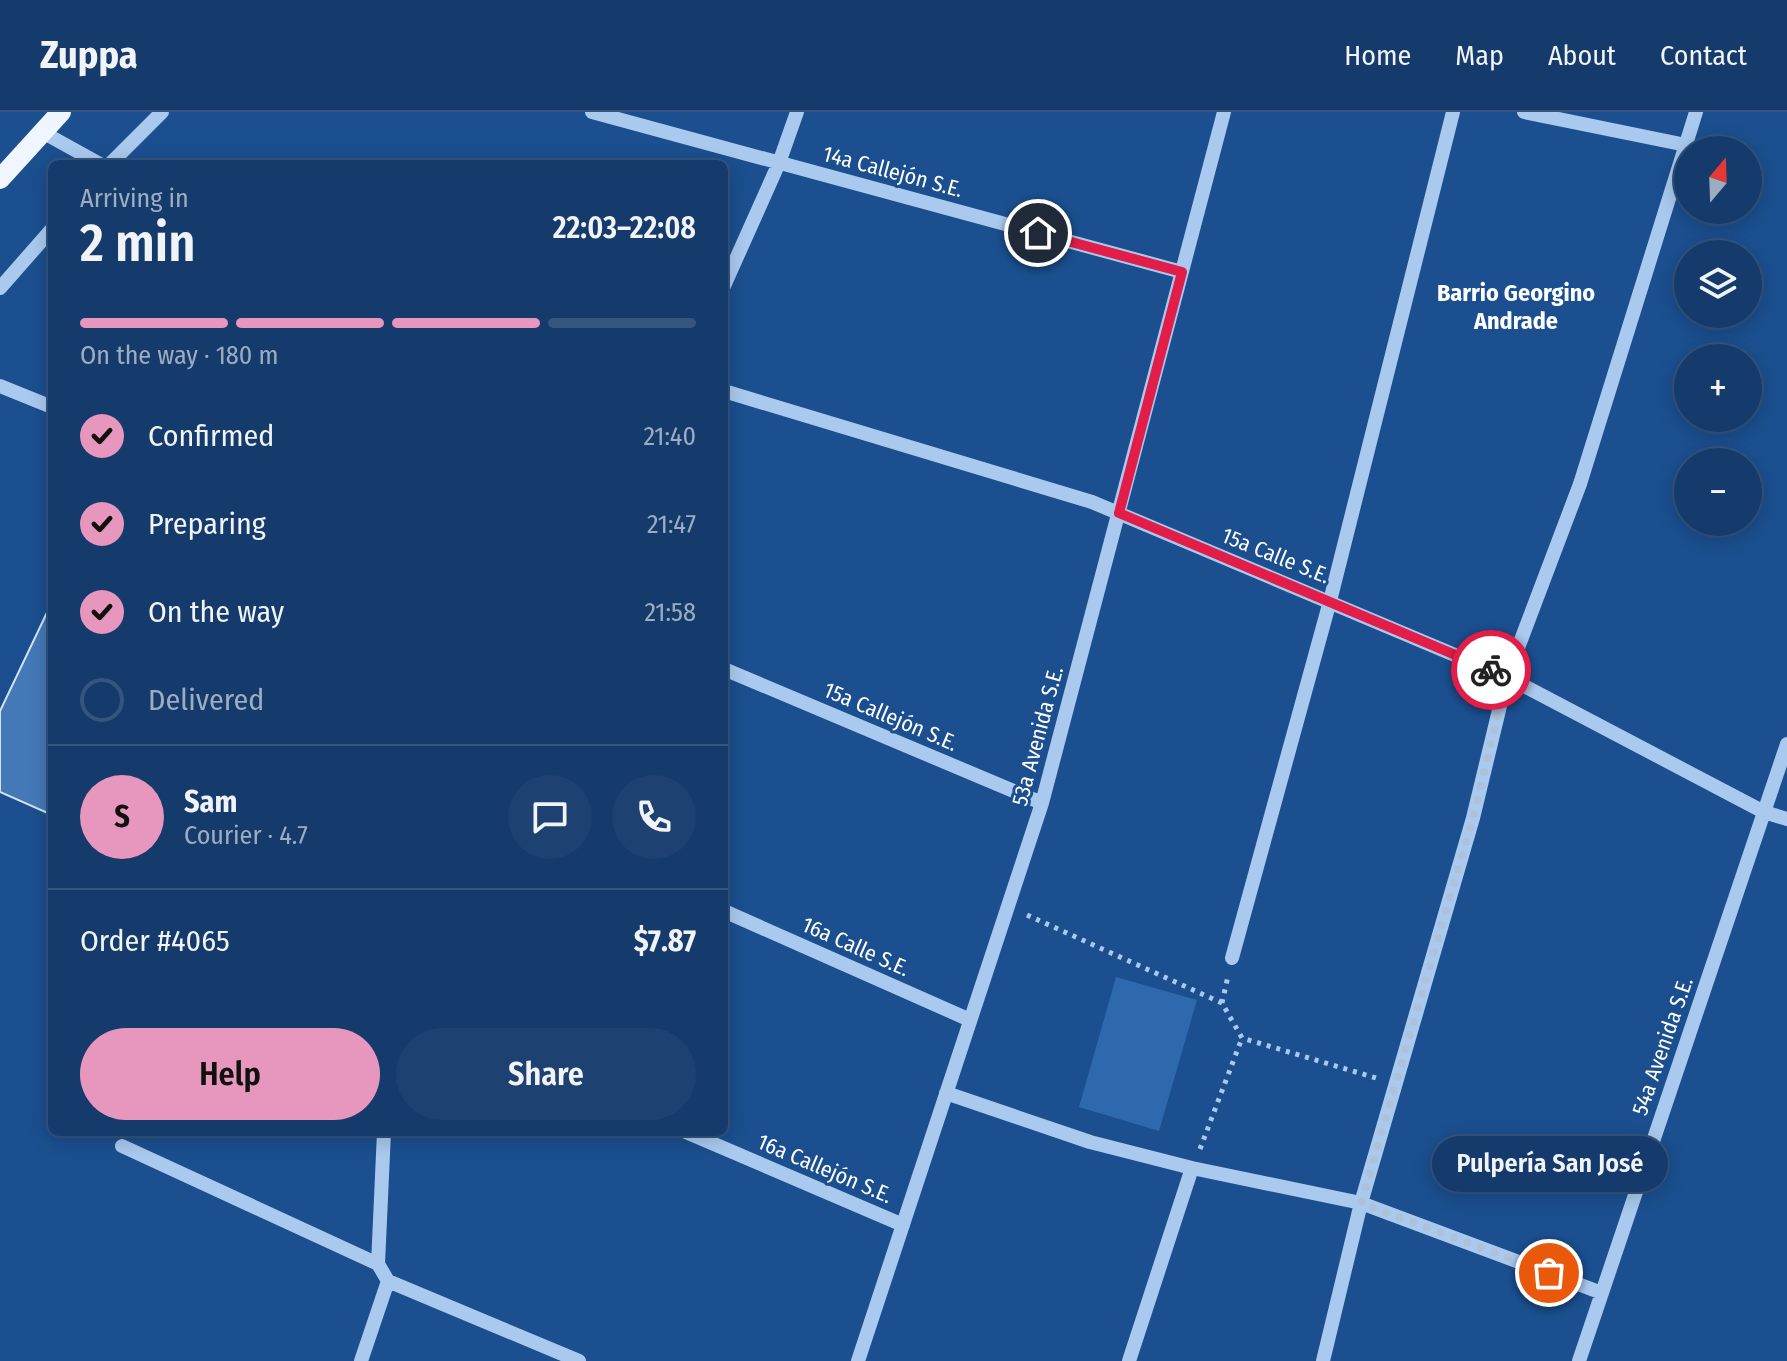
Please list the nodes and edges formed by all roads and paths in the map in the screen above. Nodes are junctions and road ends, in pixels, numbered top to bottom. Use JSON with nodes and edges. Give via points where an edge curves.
{"nodes":[{"id":1,"x":61,"y":112,"type":"edge"},
{"id":2,"x":162,"y":112,"type":"edge"},
{"id":3,"x":592,"y":112,"type":"edge"},
{"id":4,"x":797,"y":112,"type":"edge"},
{"id":5,"x":1224,"y":112,"type":"edge"},
{"id":6,"x":1453,"y":112,"type":"edge"},
{"id":7,"x":1524,"y":112,"type":"edge"},
{"id":8,"x":1696,"y":112,"type":"edge"},
{"id":9,"x":44,"y":133,"type":"junction"},
{"id":10,"x":1689,"y":136,"type":"edge"},
{"id":11,"x":1674,"y":143,"type":"edge"},
{"id":12,"x":93,"y":160,"type":"edge"},
{"id":13,"x":114,"y":160,"type":"edge"},
{"id":14,"x":779,"y":163,"type":"junction"},
{"id":15,"x":0,"y":179,"type":"edge"},
{"id":16,"x":1674,"y":183,"type":"edge"},
{"id":17,"x":48,"y":234,"type":"edge"},
{"id":18,"x":1182,"y":272,"type":"junction"},
{"id":19,"x":728,"y":277,"type":"edge"},
{"id":20,"x":0,"y":288,"type":"edge"},
{"id":21,"x":0,"y":386,"type":"edge"},
{"id":22,"x":728,"y":392,"type":"edge"},
{"id":23,"x":48,"y":405,"type":"edge"},
{"id":24,"x":1119,"y":513,"type":"junction"},
{"id":25,"x":1330,"y":601,"type":"junction"},
{"id":26,"x":728,"y":671,"type":"edge"},
{"id":27,"x":1507,"y":677,"type":"junction"},
{"id":28,"x":1787,"y":744,"type":"edge"},
{"id":29,"x":1042,"y":803,"type":"junction"},
{"id":30,"x":1764,"y":812,"type":"junction"},
{"id":31,"x":1787,"y":819,"type":"edge"},
{"id":32,"x":1008,"y":906,"type":"junction"},
{"id":33,"x":728,"y":913,"type":"edge"},
{"id":34,"x":1232,"y":958,"type":"dead end"},
{"id":35,"x":970,"y":1020,"type":"junction"},
{"id":36,"x":1242,"y":1038,"type":"junction"},
{"id":37,"x":1396,"y":1084,"type":"junction"},
{"id":38,"x":946,"y":1093,"type":"junction"},
{"id":39,"x":384,"y":1136,"type":"edge"},
{"id":40,"x":695,"y":1136,"type":"edge"},
{"id":41,"x":122,"y":1146,"type":"dead end"},
{"id":42,"x":1192,"y":1168,"type":"junction"},
{"id":43,"x":1361,"y":1203,"type":"junction"},
{"id":44,"x":903,"y":1225,"type":"junction"},
{"id":45,"x":378,"y":1264,"type":"junction"},
{"id":46,"x":388,"y":1281,"type":"junction"},
{"id":47,"x":1602,"y":1293,"type":"junction"},
{"id":48,"x":361,"y":1361,"type":"edge"},
{"id":49,"x":579,"y":1361,"type":"edge"},
{"id":50,"x":858,"y":1361,"type":"edge"},
{"id":51,"x":1129,"y":1361,"type":"edge"},
{"id":52,"x":1323,"y":1361,"type":"edge"},
{"id":53,"x":1579,"y":1361,"type":"edge"}],
"edges":[{"from":1,"to":9,"type":"main road"},
{"from":2,"to":13,"type":"street"},
{"from":3,"to":14,"type":"street","name":"14a Callejón S.E."},
{"from":4,"to":14,"type":"street"},
{"from":5,"to":18,"type":"street","name":"53a Avenida S.E."},
{"from":6,"to":25,"type":"street"},
{"from":7,"to":11,"type":"street"},
{"from":8,"to":10,"type":"street"},
{"from":9,"to":12,"type":"street"},
{"from":9,"to":15,"type":"main road"},
{"from":14,"to":18,"type":"street","name":"14a Callejón S.E."},
{"from":14,"to":19,"type":"street"},
{"from":16,"to":27,"type":"street","via":[[1580,484]]},
{"from":17,"to":20,"type":"street"},
{"from":18,"to":24,"type":"street","name":"53a Avenida S.E."},
{"from":21,"to":23,"type":"street"},
{"from":22,"to":24,"type":"street","name":"15a Calle S.E."},
{"from":24,"to":25,"type":"street","name":"15a Calle S.E."},
{"from":24,"to":29,"type":"street","name":"53a Avenida S.E."},
{"from":25,"to":27,"type":"street","name":"15a Calle S.E."},
{"from":25,"to":34,"type":"street"},
{"from":26,"to":29,"type":"street","name":"15a Callejón S.E."},
{"from":27,"to":30,"type":"street","name":"15a Calle S.E."},
{"from":27,"to":37,"type":"street","via":[[1473,818]]},
{"from":28,"to":30,"type":"street","name":"54a Avenida S.E."},
{"from":29,"to":32,"type":"street","name":"53a Avenida S.E."},
{"from":30,"to":31,"type":"street","name":"15a Calle S.E."},
{"from":30,"to":47,"type":"street","name":"54a Avenida S.E."},
{"from":32,"to":35,"type":"street","name":"53a Avenida S.E."},
{"from":32,"to":36,"type":"path","via":[[1222,1003]]},
{"from":33,"to":35,"type":"street","name":"16a Calle S.E."},
{"from":35,"to":38,"type":"street","name":"53a Avenida S.E."},
{"from":36,"to":37,"type":"path"},
{"from":36,"to":42,"type":"path"},
{"from":37,"to":43,"type":"street"},
{"from":38,"to":42,"type":"street","via":[[1090,1142]]},
{"from":38,"to":44,"type":"street","name":"53a Avenida S.E."},
{"from":39,"to":45,"type":"street"},
{"from":40,"to":44,"type":"street","name":"16a Callejón S.E."},
{"from":41,"to":45,"type":"street"},
{"from":42,"to":43,"type":"street"},
{"from":42,"to":51,"type":"street"},
{"from":43,"to":47,"type":"street"},
{"from":43,"to":52,"type":"street"},
{"from":44,"to":50,"type":"street","name":"53a Avenida S.E."},
{"from":45,"to":46,"type":"street"},
{"from":46,"to":48,"type":"street"},
{"from":46,"to":49,"type":"street"},
{"from":47,"to":53,"type":"street","name":"54a Avenida S.E."}]}
